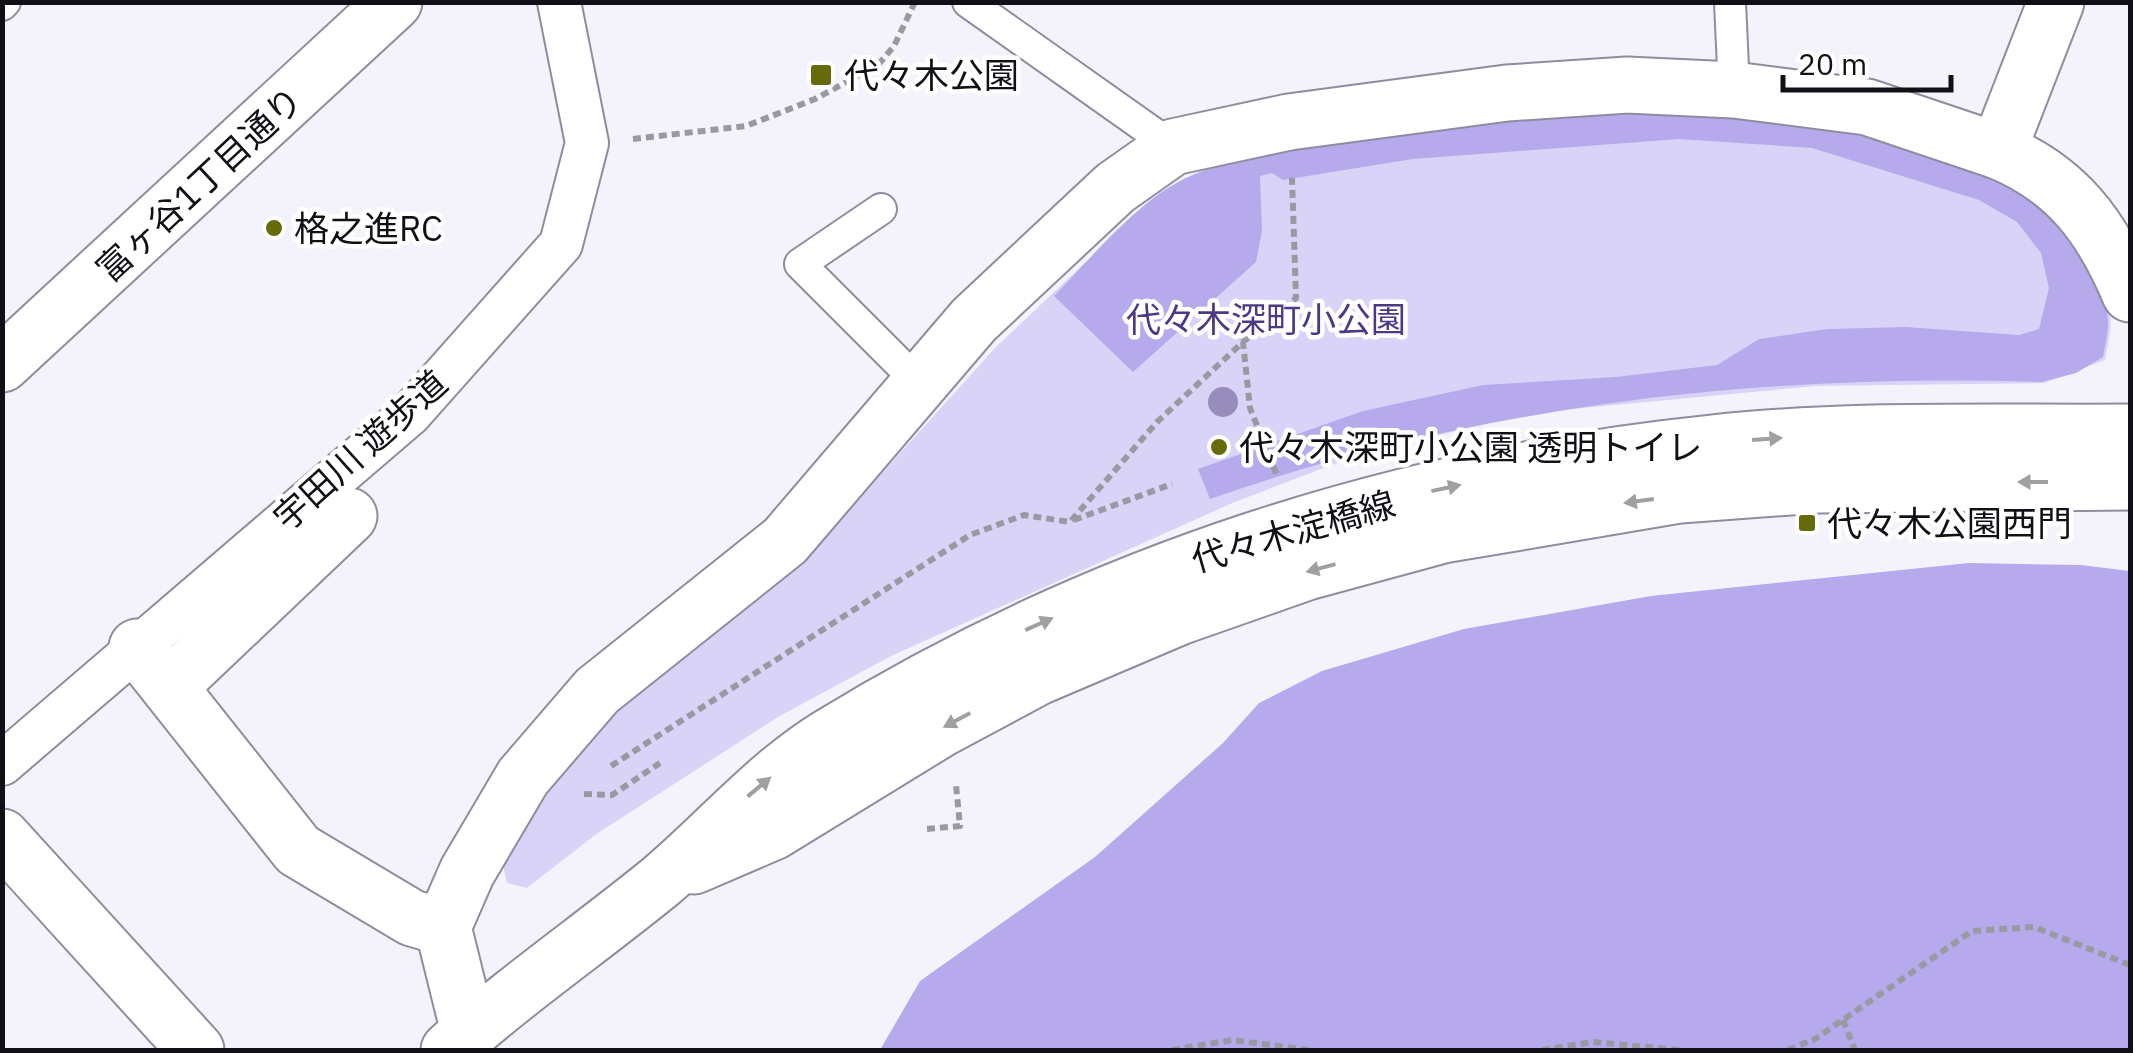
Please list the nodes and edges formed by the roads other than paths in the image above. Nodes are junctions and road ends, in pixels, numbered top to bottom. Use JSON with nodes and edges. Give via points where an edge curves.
{"nodes":[{"id":1,"x":394,"y":2,"type":"edge"},
{"id":2,"x":558,"y":2,"type":"edge"},
{"id":3,"x":968,"y":2,"type":"edge"},
{"id":4,"x":1730,"y":2,"type":"edge"},
{"id":5,"x":2056,"y":2,"type":"edge"},
{"id":6,"x":1734,"y":90,"type":"junction"},
{"id":7,"x":1172,"y":147,"type":"junction"},
{"id":8,"x":1998,"y":151,"type":"junction"},
{"id":9,"x":880,"y":209,"type":"dead end"},
{"id":10,"x":2127,"y":278,"type":"edge"},
{"id":11,"x":2,"y":364,"type":"edge"},
{"id":12,"x":920,"y":383,"type":"junction"},
{"id":13,"x":2130,"y":432,"type":"edge"},
{"id":14,"x":2130,"y":482,"type":"edge"},
{"id":15,"x":349,"y":516,"type":"dead end"},
{"id":16,"x":154,"y":666,"type":"junction"},
{"id":17,"x":2,"y":764,"type":"edge"},
{"id":18,"x":2,"y":837,"type":"edge"},
{"id":19,"x":664,"y":879,"type":"junction"},
{"id":20,"x":443,"y":927,"type":"junction"},
{"id":21,"x":459,"y":1041,"type":"edge"},
{"id":22,"x":196,"y":1050,"type":"edge"}],
"edges":[{"from":1,"to":11,"type":"street","name":"富ヶ谷1丁目通り"},
{"from":2,"to":16,"type":"street","name":"宇田川 遊歩道","via":[[587,143],[561,244],[410,414]]},
{"from":3,"to":7,"type":"lane"},
{"from":4,"to":6,"type":"lane"},
{"from":5,"to":8,"type":"street"},
{"from":6,"to":7,"type":"street","via":[[1627,85],[1507,94],[1283,123]]},
{"from":6,"to":8,"type":"street","via":[[1867,106]]},
{"from":7,"to":12,"type":"street","via":[[1114,188],[974,320]]},
{"from":8,"to":10,"type":"street","via":[[2038,167],[2085,211]]},
{"from":9,"to":12,"type":"lane","via":[[800,264]]},
{"from":12,"to":20,"type":"street","via":[[785,541],[597,691],[523,778]]},
{"from":19,"to":13,"type":"street","name":"代々木淀橋線","one_way":true,"via":[[758,787],[920,684],[1161,570],[1295,525],[1584,460],[1714,443]]},
{"from":14,"to":19,"type":"street","name":"代々木淀橋線","one_way":true,"via":[[1818,486],[1680,495],[1443,535],[1341,562],[1179,616],[1038,677],[773,832]]},
{"from":15,"to":16,"type":"street"},
{"from":16,"to":17,"type":"street","name":"宇田川 遊歩道"},
{"from":16,"to":20,"type":"street","via":[[298,850],[412,918]]},
{"from":18,"to":22,"type":"street"},
{"from":19,"to":21,"type":"street","name":"代々木淀橋線"},
{"from":20,"to":21,"type":"street"}]}
